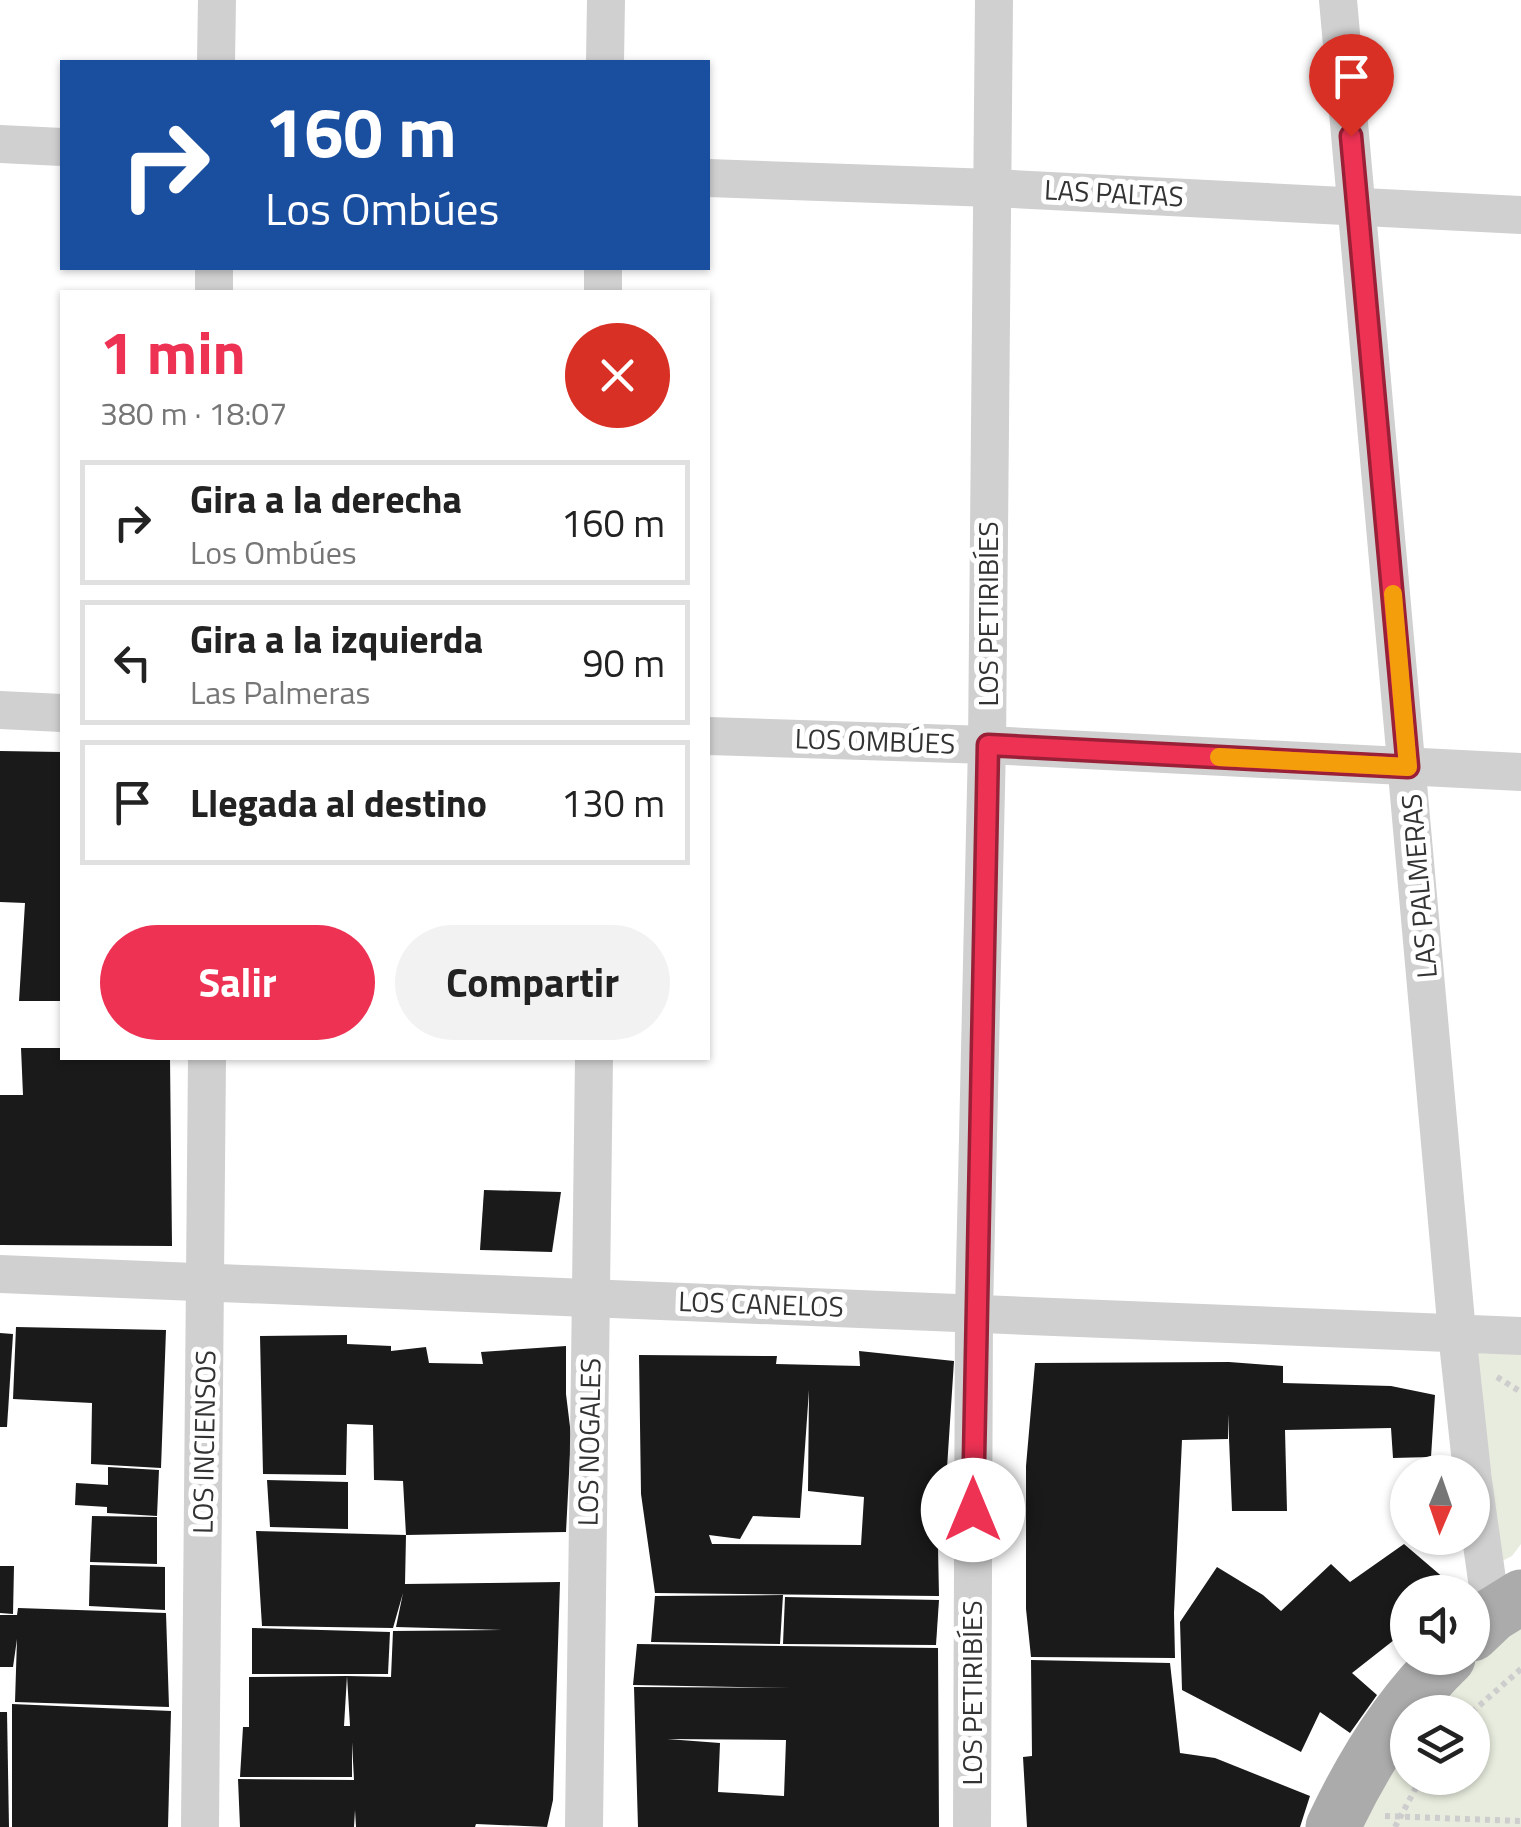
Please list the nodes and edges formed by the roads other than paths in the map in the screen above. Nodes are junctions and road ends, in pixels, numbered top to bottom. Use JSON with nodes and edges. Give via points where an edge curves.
{"nodes":[{"id":1,"x":217,"y":0,"type":"edge"},
{"id":2,"x":606,"y":0,"type":"edge"},
{"id":3,"x":994,"y":0,"type":"edge"},
{"id":4,"x":1338,"y":0,"type":"edge"},
{"id":5,"x":216,"y":60,"type":"edge"},
{"id":6,"x":605,"y":60,"type":"edge"},
{"id":7,"x":0,"y":144,"type":"edge"},
{"id":8,"x":60,"y":146,"type":"edge"},
{"id":9,"x":710,"y":178,"type":"edge"},
{"id":10,"x":992,"y":188,"type":"junction"},
{"id":11,"x":1358,"y":204,"type":"junction"},
{"id":12,"x":1521,"y":214,"type":"edge"},
{"id":13,"x":0,"y":710,"type":"edge"},
{"id":14,"x":60,"y":712,"type":"edge"},
{"id":15,"x":710,"y":736,"type":"edge"},
{"id":16,"x":988,"y":745,"type":"junction"},
{"id":17,"x":1408,"y":767,"type":"junction"},
{"id":18,"x":1521,"y":772,"type":"edge"},
{"id":19,"x":207,"y":1060,"type":"edge"},
{"id":20,"x":594,"y":1060,"type":"edge"},
{"id":21,"x":0,"y":1274,"type":"edge"},
{"id":22,"x":206,"y":1282,"type":"junction"},
{"id":23,"x":591,"y":1298,"type":"junction"},
{"id":24,"x":974,"y":1312,"type":"junction"},
{"id":25,"x":1457,"y":1333,"type":"junction"},
{"id":26,"x":1521,"y":1336,"type":"edge"},
{"id":27,"x":1470,"y":1455,"type":"edge"},
{"id":28,"x":1490,"y":1551,"type":"edge"},
{"id":29,"x":1503,"y":1607,"type":"edge"},
{"id":30,"x":1433,"y":1675,"type":"edge"},
{"id":31,"x":200,"y":1827,"type":"edge"},
{"id":32,"x":584,"y":1827,"type":"edge"},
{"id":33,"x":972,"y":1827,"type":"edge"},
{"id":34,"x":1333,"y":1827,"type":"edge"}],
"edges":[{"from":1,"to":5,"type":"street"},
{"from":2,"to":6,"type":"street"},
{"from":3,"to":10,"type":"street","name":"LOS PETIRIBÍES"},
{"from":4,"to":11,"type":"street","name":"LAS PALMERAS"},
{"from":7,"to":8,"type":"street"},
{"from":9,"to":10,"type":"street","name":"LAS PALTAS"},
{"from":10,"to":11,"type":"street","name":"LAS PALTAS"},
{"from":10,"to":16,"type":"street","name":"LOS PETIRIBÍES"},
{"from":11,"to":12,"type":"street","name":"LAS PALTAS"},
{"from":11,"to":17,"type":"street","name":"LAS PALMERAS"},
{"from":13,"to":14,"type":"street"},
{"from":15,"to":16,"type":"street","name":"LOS OMBÚES"},
{"from":16,"to":17,"type":"street","name":"LOS OMBÚES"},
{"from":16,"to":24,"type":"street","name":"LOS PETIRIBÍES"},
{"from":17,"to":18,"type":"street","name":"LOS OMBÚES"},
{"from":17,"to":25,"type":"street","name":"LAS PALMERAS"},
{"from":19,"to":22,"type":"street","name":"LOS INCIENSOS"},
{"from":20,"to":23,"type":"street","name":"LOS NOGALES"},
{"from":21,"to":22,"type":"street","name":"LOS CANELOS"},
{"from":22,"to":23,"type":"street","name":"LOS CANELOS"},
{"from":22,"to":31,"type":"street","name":"LOS INCIENSOS"},
{"from":23,"to":24,"type":"street","name":"LOS CANELOS"},
{"from":23,"to":32,"type":"street","name":"LOS NOGALES"},
{"from":24,"to":25,"type":"street","name":"LOS CANELOS"},
{"from":24,"to":33,"type":"street","name":"LOS PETIRIBÍES"},
{"from":25,"to":26,"type":"street","name":"LOS CANELOS"},
{"from":25,"to":27,"type":"street","name":"LAS PALMERAS"},
{"from":28,"to":29,"type":"street","name":"LAS PALMERAS"},
{"from":30,"to":34,"type":"main road","via":[[1391,1724]]}]}
